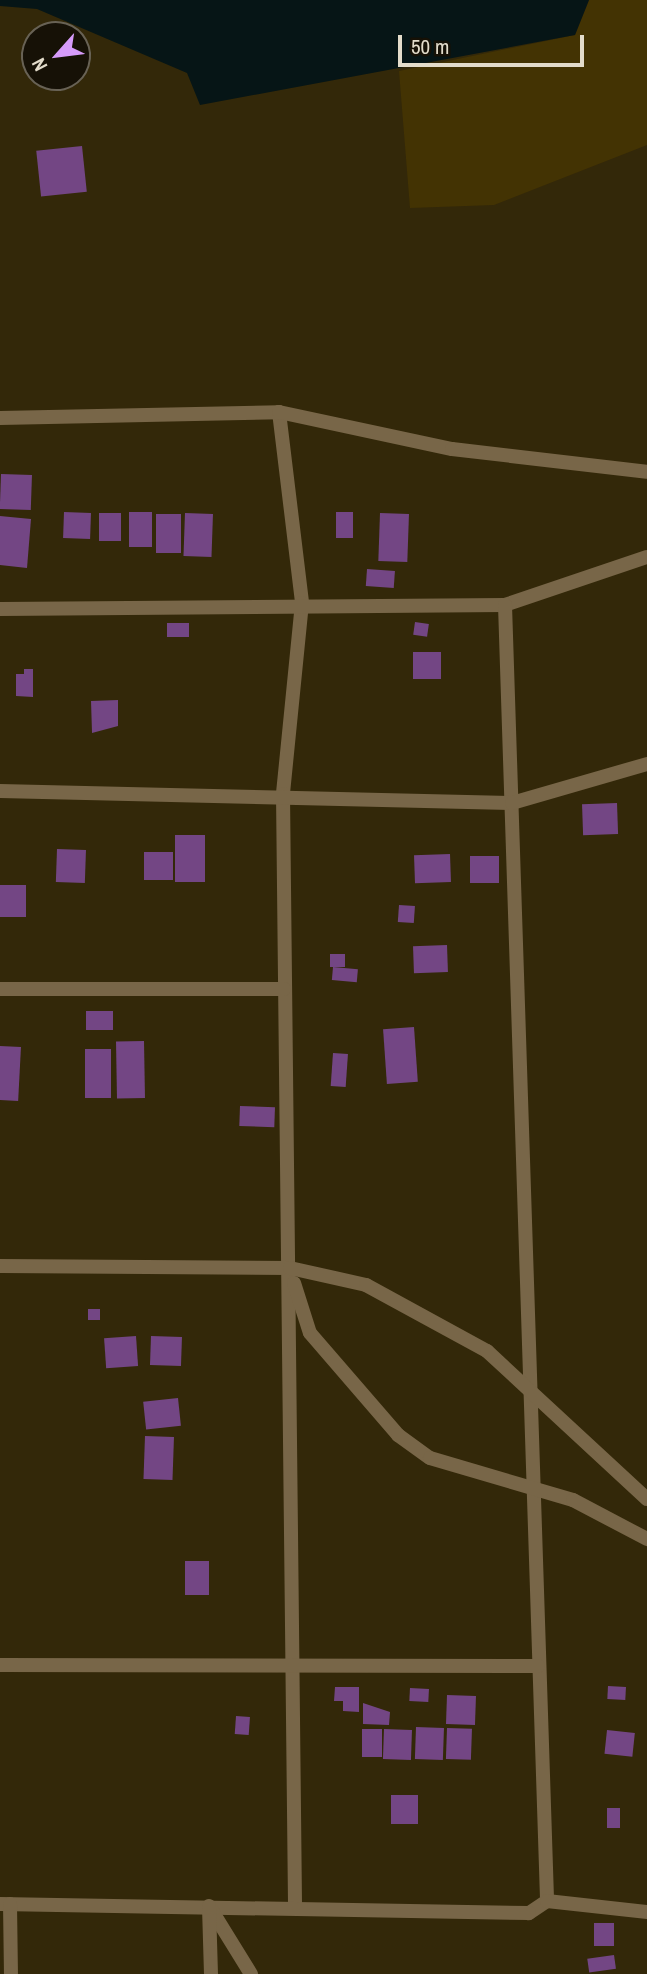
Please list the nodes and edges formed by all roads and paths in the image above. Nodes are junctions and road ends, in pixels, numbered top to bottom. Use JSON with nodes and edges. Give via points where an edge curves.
{"nodes":[{"id":1,"x":279,"y":412,"type":"junction"},
{"id":2,"x":0,"y":418,"type":"edge"},
{"id":3,"x":647,"y":472,"type":"edge"},
{"id":4,"x":647,"y":558,"type":"edge"},
{"id":5,"x":302,"y":603,"type":"junction"},
{"id":6,"x":505,"y":604,"type":"junction"},
{"id":7,"x":0,"y":609,"type":"edge"},
{"id":8,"x":647,"y":764,"type":"edge"},
{"id":9,"x":0,"y":792,"type":"edge"},
{"id":10,"x":283,"y":794,"type":"junction"},
{"id":11,"x":512,"y":803,"type":"junction"},
{"id":12,"x":0,"y":989,"type":"edge"},
{"id":13,"x":284,"y":989,"type":"junction"},
{"id":14,"x":0,"y":1266,"type":"edge"},
{"id":15,"x":290,"y":1268,"type":"junction"},
{"id":16,"x":528,"y":1388,"type":"junction"},
{"id":17,"x":531,"y":1485,"type":"junction"},
{"id":18,"x":647,"y":1499,"type":"edge"},
{"id":19,"x":647,"y":1539,"type":"edge"},
{"id":20,"x":0,"y":1665,"type":"edge"},
{"id":21,"x":293,"y":1665,"type":"junction"},
{"id":22,"x":538,"y":1666,"type":"junction"},
{"id":23,"x":547,"y":1901,"type":"junction"},
{"id":24,"x":5,"y":1904,"type":"edge"},
{"id":25,"x":209,"y":1906,"type":"junction"},
{"id":26,"x":295,"y":1906,"type":"junction"},
{"id":27,"x":647,"y":1912,"type":"edge"},
{"id":28,"x":11,"y":1974,"type":"edge"},
{"id":29,"x":211,"y":1974,"type":"edge"},
{"id":30,"x":251,"y":1974,"type":"edge"}],
"edges":[{"from":1,"to":2,"type":"street"},
{"from":1,"to":3,"type":"street","via":[[452,449]]},
{"from":1,"to":5,"type":"street"},
{"from":4,"to":6,"type":"street"},
{"from":5,"to":6,"type":"street"},
{"from":5,"to":7,"type":"street"},
{"from":5,"to":10,"type":"street"},
{"from":6,"to":11,"type":"street"},
{"from":8,"to":11,"type":"street"},
{"from":9,"to":10,"type":"street"},
{"from":10,"to":11,"type":"street"},
{"from":10,"to":13,"type":"street"},
{"from":11,"to":16,"type":"street"},
{"from":12,"to":13,"type":"street"},
{"from":13,"to":15,"type":"street"},
{"from":14,"to":15,"type":"street"},
{"from":15,"to":16,"type":"street","via":[[366,1285],[486,1350]]},
{"from":15,"to":17,"type":"street","via":[[310,1334],[398,1435],[430,1458]]},
{"from":15,"to":21,"type":"street"},
{"from":16,"to":17,"type":"street"},
{"from":16,"to":18,"type":"street"},
{"from":17,"to":19,"type":"street","via":[[573,1500]]},
{"from":17,"to":22,"type":"street"},
{"from":20,"to":21,"type":"street"},
{"from":21,"to":22,"type":"street"},
{"from":21,"to":26,"type":"street"},
{"from":22,"to":23,"type":"street"},
{"from":23,"to":26,"type":"street","via":[[529,1913]]},
{"from":23,"to":27,"type":"street"},
{"from":24,"to":25,"type":"street"},
{"from":24,"to":28,"type":"street"},
{"from":25,"to":26,"type":"street"},
{"from":25,"to":29,"type":"street"},
{"from":25,"to":30,"type":"street"}]}
